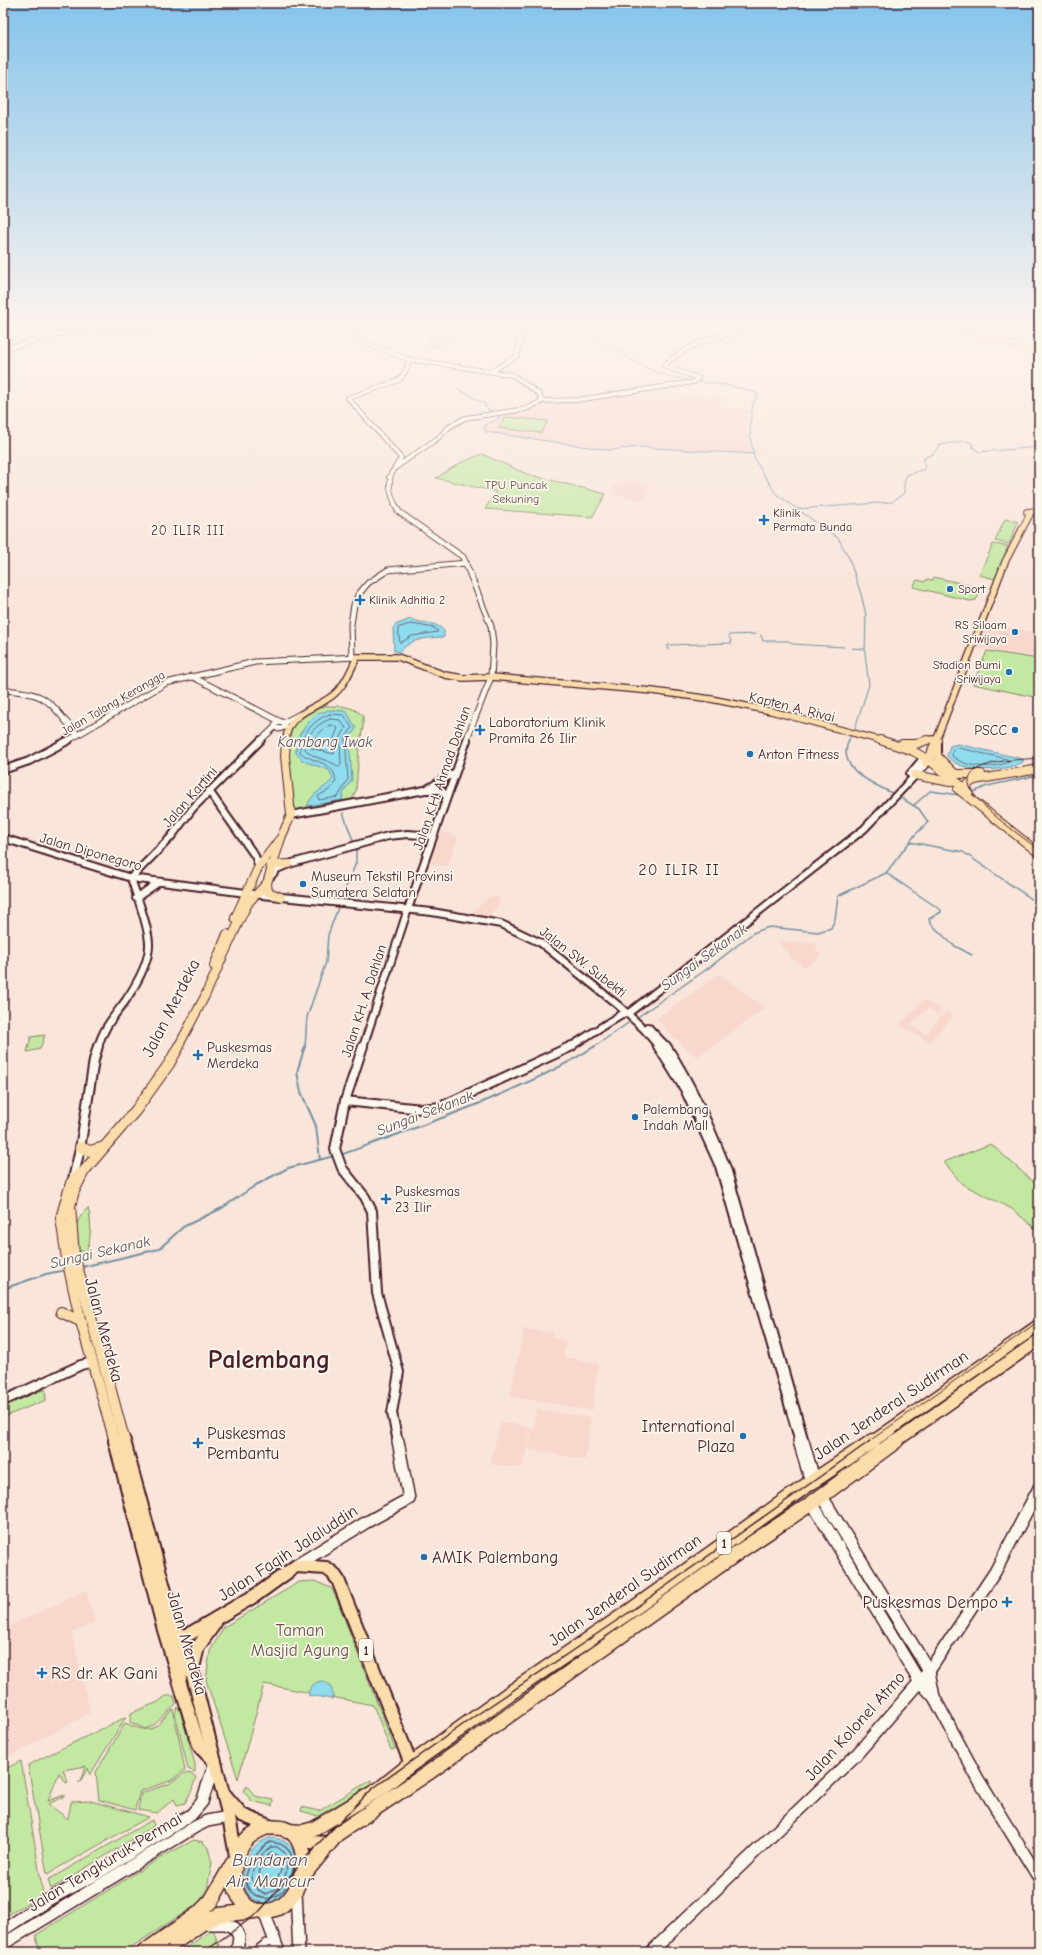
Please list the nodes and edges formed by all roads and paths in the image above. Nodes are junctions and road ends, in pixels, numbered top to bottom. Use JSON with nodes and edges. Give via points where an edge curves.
{"nodes":[{"id":1,"x":364,"y":416,"type":"edge"},
{"id":2,"x":475,"y":416,"type":"edge"},
{"id":3,"x":404,"y":460,"type":"junction"},
{"id":4,"x":1039,"y":512,"type":"edge"},
{"id":5,"x":466,"y":563,"type":"junction"},
{"id":6,"x":354,"y":657,"type":"junction"},
{"id":7,"x":192,"y":676,"type":"junction"},
{"id":8,"x":490,"y":679,"type":"junction"},
{"id":9,"x":3,"y":690,"type":"edge"},
{"id":10,"x":300,"y":714,"type":"junction"},
{"id":11,"x":278,"y":725,"type":"junction"},
{"id":12,"x":78,"y":735,"type":"junction"},
{"id":13,"x":285,"y":735,"type":"junction"},
{"id":14,"x":858,"y":735,"type":"junction"},
{"id":15,"x":934,"y":738,"type":"junction"},
{"id":16,"x":894,"y":744,"type":"junction"},
{"id":17,"x":925,"y":761,"type":"junction"},
{"id":18,"x":1039,"y":763,"type":"edge"},
{"id":19,"x":936,"y":766,"type":"junction"},
{"id":20,"x":1030,"y":766,"type":"junction"},
{"id":21,"x":1039,"y":769,"type":"edge"},
{"id":22,"x":3,"y":770,"type":"edge"},
{"id":23,"x":454,"y":773,"type":"junction"},
{"id":24,"x":913,"y":774,"type":"junction"},
{"id":25,"x":957,"y":774,"type":"junction"},
{"id":26,"x":1018,"y":774,"type":"junction"},
{"id":27,"x":975,"y":775,"type":"junction"},
{"id":28,"x":987,"y":778,"type":"junction"},
{"id":29,"x":950,"y":782,"type":"junction"},
{"id":30,"x":426,"y":790,"type":"junction"},
{"id":31,"x":209,"y":791,"type":"junction"},
{"id":32,"x":967,"y":793,"type":"junction"},
{"id":33,"x":446,"y":796,"type":"junction"},
{"id":34,"x":203,"y":797,"type":"junction"},
{"id":35,"x":215,"y":798,"type":"junction"},
{"id":36,"x":291,"y":815,"type":"junction"},
{"id":37,"x":433,"y":836,"type":"junction"},
{"id":38,"x":3,"y":838,"type":"edge"},
{"id":39,"x":281,"y":838,"type":"junction"},
{"id":40,"x":1039,"y":846,"type":"edge"},
{"id":41,"x":1039,"y":853,"type":"edge"},
{"id":42,"x":254,"y":856,"type":"junction"},
{"id":43,"x":266,"y":860,"type":"junction"},
{"id":44,"x":274,"y":863,"type":"junction"},
{"id":45,"x":289,"y":864,"type":"junction"},
{"id":46,"x":259,"y":867,"type":"junction"},
{"id":47,"x":131,"y":878,"type":"junction"},
{"id":48,"x":269,"y":880,"type":"junction"},
{"id":49,"x":159,"y":882,"type":"junction"},
{"id":50,"x":246,"y":893,"type":"junction"},
{"id":51,"x":256,"y":894,"type":"junction"},
{"id":52,"x":281,"y":896,"type":"junction"},
{"id":53,"x":136,"y":898,"type":"junction"},
{"id":54,"x":408,"y":909,"type":"junction"},
{"id":55,"x":625,"y":1012,"type":"junction"},
{"id":56,"x":345,"y":1101,"type":"junction"},
{"id":57,"x":80,"y":1148,"type":"junction"},
{"id":58,"x":100,"y":1149,"type":"junction"},
{"id":59,"x":71,"y":1183,"type":"junction"},
{"id":60,"x":70,"y":1259,"type":"junction"},
{"id":61,"x":74,"y":1274,"type":"junction"},
{"id":62,"x":61,"y":1312,"type":"dead end"},
{"id":63,"x":82,"y":1322,"type":"junction"},
{"id":64,"x":1039,"y":1325,"type":"edge"},
{"id":65,"x":1039,"y":1340,"type":"edge"},
{"id":66,"x":97,"y":1362,"type":"junction"},
{"id":67,"x":3,"y":1401,"type":"edge"},
{"id":68,"x":813,"y":1481,"type":"junction"},
{"id":69,"x":1039,"y":1488,"type":"edge"},
{"id":70,"x":409,"y":1499,"type":"joint"},
{"id":71,"x":816,"y":1499,"type":"junction"},
{"id":72,"x":830,"y":1510,"type":"junction"},
{"id":73,"x":820,"y":1515,"type":"junction"},
{"id":74,"x":296,"y":1566,"type":"junction"},
{"id":75,"x":219,"y":1618,"type":"junction"},
{"id":76,"x":174,"y":1624,"type":"junction"},
{"id":77,"x":186,"y":1636,"type":"joint"},
{"id":78,"x":929,"y":1671,"type":"junction"},
{"id":79,"x":179,"y":1680,"type":"junction"},
{"id":80,"x":919,"y":1681,"type":"junction"},
{"id":81,"x":934,"y":1697,"type":"junction"},
{"id":82,"x":215,"y":1762,"type":"junction"},
{"id":83,"x":411,"y":1764,"type":"junction"},
{"id":84,"x":222,"y":1790,"type":"junction"},
{"id":85,"x":229,"y":1817,"type":"junction"},
{"id":86,"x":272,"y":1827,"type":"junction"},
{"id":87,"x":287,"y":1831,"type":"junction"},
{"id":88,"x":329,"y":1843,"type":"junction"},
{"id":89,"x":236,"y":1858,"type":"junction"},
{"id":90,"x":93,"y":1876,"type":"junction"},
{"id":91,"x":1039,"y":1878,"type":"edge"},
{"id":92,"x":298,"y":1884,"type":"junction"},
{"id":93,"x":97,"y":1888,"type":"junction"},
{"id":94,"x":260,"y":1911,"type":"junction"},
{"id":95,"x":201,"y":1924,"type":"junction"},
{"id":96,"x":3,"y":1930,"type":"edge"},
{"id":97,"x":3,"y":1944,"type":"edge"},
{"id":98,"x":144,"y":1952,"type":"edge"},
{"id":99,"x":161,"y":1952,"type":"edge"},
{"id":100,"x":237,"y":1952,"type":"edge"},
{"id":101,"x":258,"y":1952,"type":"edge"},
{"id":102,"x":279,"y":1952,"type":"edge"},
{"id":103,"x":299,"y":1952,"type":"edge"},
{"id":104,"x":651,"y":1952,"type":"edge"}],
"edges":[{"from":1,"to":3,"type":"street"},
{"from":2,"to":3,"type":"street","via":[[458,422]]},
{"from":3,"to":5,"type":"street","via":[[389,477],[389,488],[395,506],[399,512],[460,554]]},
{"from":4,"to":15,"type":"main road","via":[[1028,513],[996,580]]},
{"from":5,"to":6,"type":"street","via":[[388,570],[368,583],[354,605],[351,624]]},
{"from":5,"to":8,"type":"street","name":"Jalan K.H. Ahmad Dahlan","via":[[492,632]]},
{"from":6,"to":7,"type":"street","name":"Jalan Talang Kerangga","via":[[262,661]]},
{"from":6,"to":8,"type":"main road","name":"Kapten A. Rivai","via":[[390,656],[411,661],[445,675]]},
{"from":6,"to":10,"type":"main road","via":[[350,673],[337,691]]},
{"from":7,"to":11,"type":"street"},
{"from":7,"to":12,"type":"street","name":"Jalan Talang Kerangga","via":[[161,686]]},
{"from":8,"to":14,"type":"main road","name":"Kapten A. Rivai","via":[[703,701]]},
{"from":8,"to":23,"type":"street","name":"Jalan K.H. Ahmad Dahlan"},
{"from":9,"to":12,"type":"street","via":[[30,692],[46,699],[56,707]]},
{"from":10,"to":11,"type":"street","name":"Jalan Kartini"},
{"from":10,"to":13,"type":"main road","via":[[288,726]]},
{"from":11,"to":13,"type":"street"},
{"from":11,"to":31,"type":"street","name":"Jalan Kartini"},
{"from":12,"to":22,"type":"street","name":"Jalan Talang Kerangga","via":[[35,758]]},
{"from":13,"to":36,"type":"main road","via":[[286,778]]},
{"from":14,"to":16,"type":"main road","name":"Kapten A. Rivai"},
{"from":14,"to":17,"type":"main road","name":"Kapten A. Rivai"},
{"from":15,"to":16,"type":"main road","via":[[916,744]]},
{"from":15,"to":17,"type":"main road"},
{"from":15,"to":25,"type":"main road","via":[[938,758]]},
{"from":16,"to":17,"type":"main road","name":"Kapten A. Rivai"},
{"from":17,"to":19,"type":"main road"},
{"from":17,"to":24,"type":"street"},
{"from":17,"to":29,"type":"main road","name":"Kapten A. Rivai"},
{"from":18,"to":20,"type":"main road"},
{"from":19,"to":25,"type":"main road"},
{"from":19,"to":32,"type":"main road"},
{"from":20,"to":26,"type":"main road"},
{"from":20,"to":27,"type":"main road"},
{"from":21,"to":26,"type":"main road"},
{"from":23,"to":30,"type":"street"},
{"from":23,"to":33,"type":"street","name":"Jalan K.H. Ahmad Dahlan"},
{"from":24,"to":29,"type":"main road"},
{"from":24,"to":55,"type":"street","via":[[854,832],[778,895]]},
{"from":25,"to":27,"type":"main road"},
{"from":26,"to":28,"type":"main road"},
{"from":27,"to":28,"type":"main road"},
{"from":28,"to":32,"type":"main road","via":[[969,782],[966,785]]},
{"from":29,"to":32,"type":"main road","name":"Kapten A. Rivai"},
{"from":30,"to":33,"type":"street","via":[[441,790]]},
{"from":30,"to":36,"type":"street"},
{"from":31,"to":34,"type":"street","name":"Jalan Kartini"},
{"from":31,"to":35,"type":"street"},
{"from":32,"to":40,"type":"main road"},
{"from":32,"to":41,"type":"main road","name":"Kapten A. Rivai"},
{"from":33,"to":37,"type":"street","name":"Jalan K.H. Ahmad Dahlan"},
{"from":34,"to":35,"type":"street"},
{"from":34,"to":47,"type":"street","name":"Jalan Kartini","via":[[162,848]]},
{"from":35,"to":42,"type":"street"},
{"from":36,"to":39,"type":"main road"},
{"from":37,"to":45,"type":"street","via":[[400,834],[355,844]]},
{"from":37,"to":54,"type":"street","name":"Jalan K.H. Ahmad Dahlan"},
{"from":38,"to":47,"type":"street","name":"Jalan Diponegoro"},
{"from":39,"to":43,"type":"main road","name":"Jalan Merdeka"},
{"from":39,"to":44,"type":"main road"},
{"from":42,"to":43,"type":"street"},
{"from":42,"to":46,"type":"street"},
{"from":43,"to":44,"type":"street"},
{"from":43,"to":46,"type":"main road","name":"Jalan Merdeka"},
{"from":44,"to":45,"type":"main road"},
{"from":44,"to":46,"type":"main road"},
{"from":44,"to":48,"type":"main road"},
{"from":45,"to":48,"type":"street","via":[[277,869]]},
{"from":46,"to":50,"type":"main road","name":"Jalan Merdeka"},
{"from":47,"to":49,"type":"street","name":"Jalan Diponegoro"},
{"from":47,"to":53,"type":"street"},
{"from":48,"to":51,"type":"main road","name":"Jalan Merdeka"},
{"from":48,"to":52,"type":"main road","via":[[268,892]]},
{"from":49,"to":50,"type":"street","name":"Jalan Diponegoro"},
{"from":49,"to":53,"type":"street"},
{"from":50,"to":51,"type":"street","name":"Jalan Diponegoro"},
{"from":50,"to":58,"type":"main road","name":"Jalan Merdeka","via":[[200,998],[167,1059]]},
{"from":51,"to":52,"type":"street","name":"Jalan Diponegoro"},
{"from":51,"to":58,"type":"main road","name":"Jalan Merdeka","via":[[243,913],[204,998],[169,1064],[136,1110]]},
{"from":52,"to":54,"type":"street"},
{"from":53,"to":57,"type":"street","via":[[147,933],[148,953],[138,981],[101,1034]]},
{"from":54,"to":55,"type":"street","name":"Jalan SW. Subekti","via":[[482,920],[523,932]]},
{"from":54,"to":56,"type":"street","name":"Jalan KH. A. Dahlan"},
{"from":55,"to":56,"type":"street","via":[[565,1050],[440,1107],[422,1108]]},
{"from":55,"to":68,"type":"street","name":"Jalan SW. Subekti","via":[[640,1023],[659,1046],[705,1131],[725,1181],[754,1271]]},
{"from":56,"to":70,"type":"street","name":"Jalan KH. A. Dahlan","via":[[335,1149],[342,1168],[366,1197],[372,1211],[377,1293],[399,1372],[392,1413]]},
{"from":57,"to":58,"type":"main road","via":[[86,1151]]},
{"from":57,"to":59,"type":"street"},
{"from":58,"to":59,"type":"main road","name":"Jalan Merdeka"},
{"from":58,"to":60,"type":"main road","name":"Jalan Merdeka","via":[[84,1171],[72,1200]]},
{"from":59,"to":60,"type":"main road","name":"Jalan Merdeka","via":[[61,1218]]},
{"from":60,"to":61,"type":"main road","name":"Jalan Merdeka"},
{"from":61,"to":63,"type":"main road","name":"Jalan Merdeka"},
{"from":61,"to":66,"type":"main road","name":"Jalan Merdeka"},
{"from":62,"to":63,"type":"main road"},
{"from":63,"to":66,"type":"main road","name":"Jalan Merdeka"},
{"from":64,"to":68,"type":"highway","name":"Jalan Jenderal Sudirman","number":"1"},
{"from":65,"to":71,"type":"highway","name":"Jalan Jenderal Sudirman","number":"1"},
{"from":66,"to":67,"type":"street","via":[[81,1365]]},
{"from":66,"to":76,"type":"main road","name":"Jalan Merdeka"},
{"from":66,"to":79,"type":"main road","name":"Jalan Merdeka"},
{"from":68,"to":83,"type":"highway","name":"Jalan Jenderal Sudirman","number":"1"},
{"from":69,"to":78,"type":"street","name":"Jalan Kolonel Atmo","via":[[995,1572]]},
{"from":70,"to":74,"type":"street","name":"Jalan Faqih Jalaluddin"},
{"from":71,"to":72,"type":"street"},
{"from":71,"to":73,"type":"street"},
{"from":71,"to":88,"type":"highway","name":"Jalan Jenderal Sudirman","number":"1","via":[[740,1550],[428,1773],[337,1834]]},
{"from":72,"to":73,"type":"street"},
{"from":72,"to":78,"type":"street"},
{"from":73,"to":80,"type":"street"},
{"from":74,"to":75,"type":"main road","name":"Jalan Faqih Jalaluddin","number":"1"},
{"from":74,"to":83,"type":"main road","number":"1","via":[[326,1568],[338,1580]]},
{"from":75,"to":77,"type":"main road","name":"Jalan Faqih Jalaluddin"},
{"from":75,"to":82,"type":"main road","name":"Jalan Merdeka","number":"1","via":[[200,1643],[192,1672]]},
{"from":76,"to":77,"type":"main road","name":"Jalan Merdeka","via":[[179,1634]]},
{"from":76,"to":79,"type":"main road","via":[[184,1668]]},
{"from":78,"to":80,"type":"street","name":"Jalan Kolonel Atmo"},
{"from":78,"to":81,"type":"street"},
{"from":79,"to":82,"type":"main road","name":"Jalan Merdeka","via":[[196,1737],[200,1746]]},
{"from":80,"to":81,"type":"street"},
{"from":80,"to":104,"type":"street","name":"Jalan Kolonel Atmo","via":[[856,1755]]},
{"from":81,"to":91,"type":"street","via":[[978,1779]]},
{"from":82,"to":84,"type":"main road","name":"Jalan Merdeka","number":"1"},
{"from":82,"to":90,"type":"street","via":[[202,1802],[191,1815]]},
{"from":83,"to":87,"type":"highway","name":"Jalan Jenderal Sudirman","number":"1","via":[[381,1788],[319,1827],[303,1832]]},
{"from":84,"to":85,"type":"main road","name":"Jalan Merdeka","number":"1"},
{"from":84,"to":86,"type":"main road","name":"Jalan Merdeka","number":"1","via":[[242,1815]]},
{"from":85,"to":89,"type":"main road","name":"Jalan Merdeka","number":"1"},
{"from":85,"to":93,"type":"street","name":"Jalan Tengkuruk Permai","via":[[195,1826]]},
{"from":86,"to":87,"type":"highway","name":"Jalan Jenderal Sudirman","number":"1"},
{"from":86,"to":89,"type":"highway","number":"1","via":[[261,1829],[246,1840]]},
{"from":87,"to":88,"type":"main road","name":"Jalan Jenderal Sudirman","number":"1","via":[[308,1842]]},
{"from":87,"to":92,"type":"highway","via":[[297,1840],[302,1850],[303,1866]]},
{"from":88,"to":92,"type":"highway","name":"Jalan Jenderal Sudirman","number":"1"},
{"from":89,"to":94,"type":"highway","number":"1","via":[[236,1891],[244,1903]]},
{"from":89,"to":98,"type":"highway","number":"1","via":[[211,1901],[198,1914]]},
{"from":90,"to":93,"type":"street"},
{"from":90,"to":96,"type":"street","via":[[48,1900]]},
{"from":92,"to":94,"type":"highway","name":"Jalan Jenderal Sudirman","number":"1","via":[[292,1897],[282,1906]]},
{"from":92,"to":103,"type":"street"},
{"from":93,"to":97,"type":"street","name":"Jalan Tengkuruk Permai"},
{"from":94,"to":95,"type":"highway","number":"1","via":[[220,1915]]},
{"from":94,"to":102,"type":"street"},
{"from":95,"to":99,"type":"highway","number":"1"},
{"from":95,"to":100,"type":"street","via":[[221,1924],[235,1928],[239,1937]]},
{"from":101,"to":102,"type":"street","via":[[268,1945]]}]}
